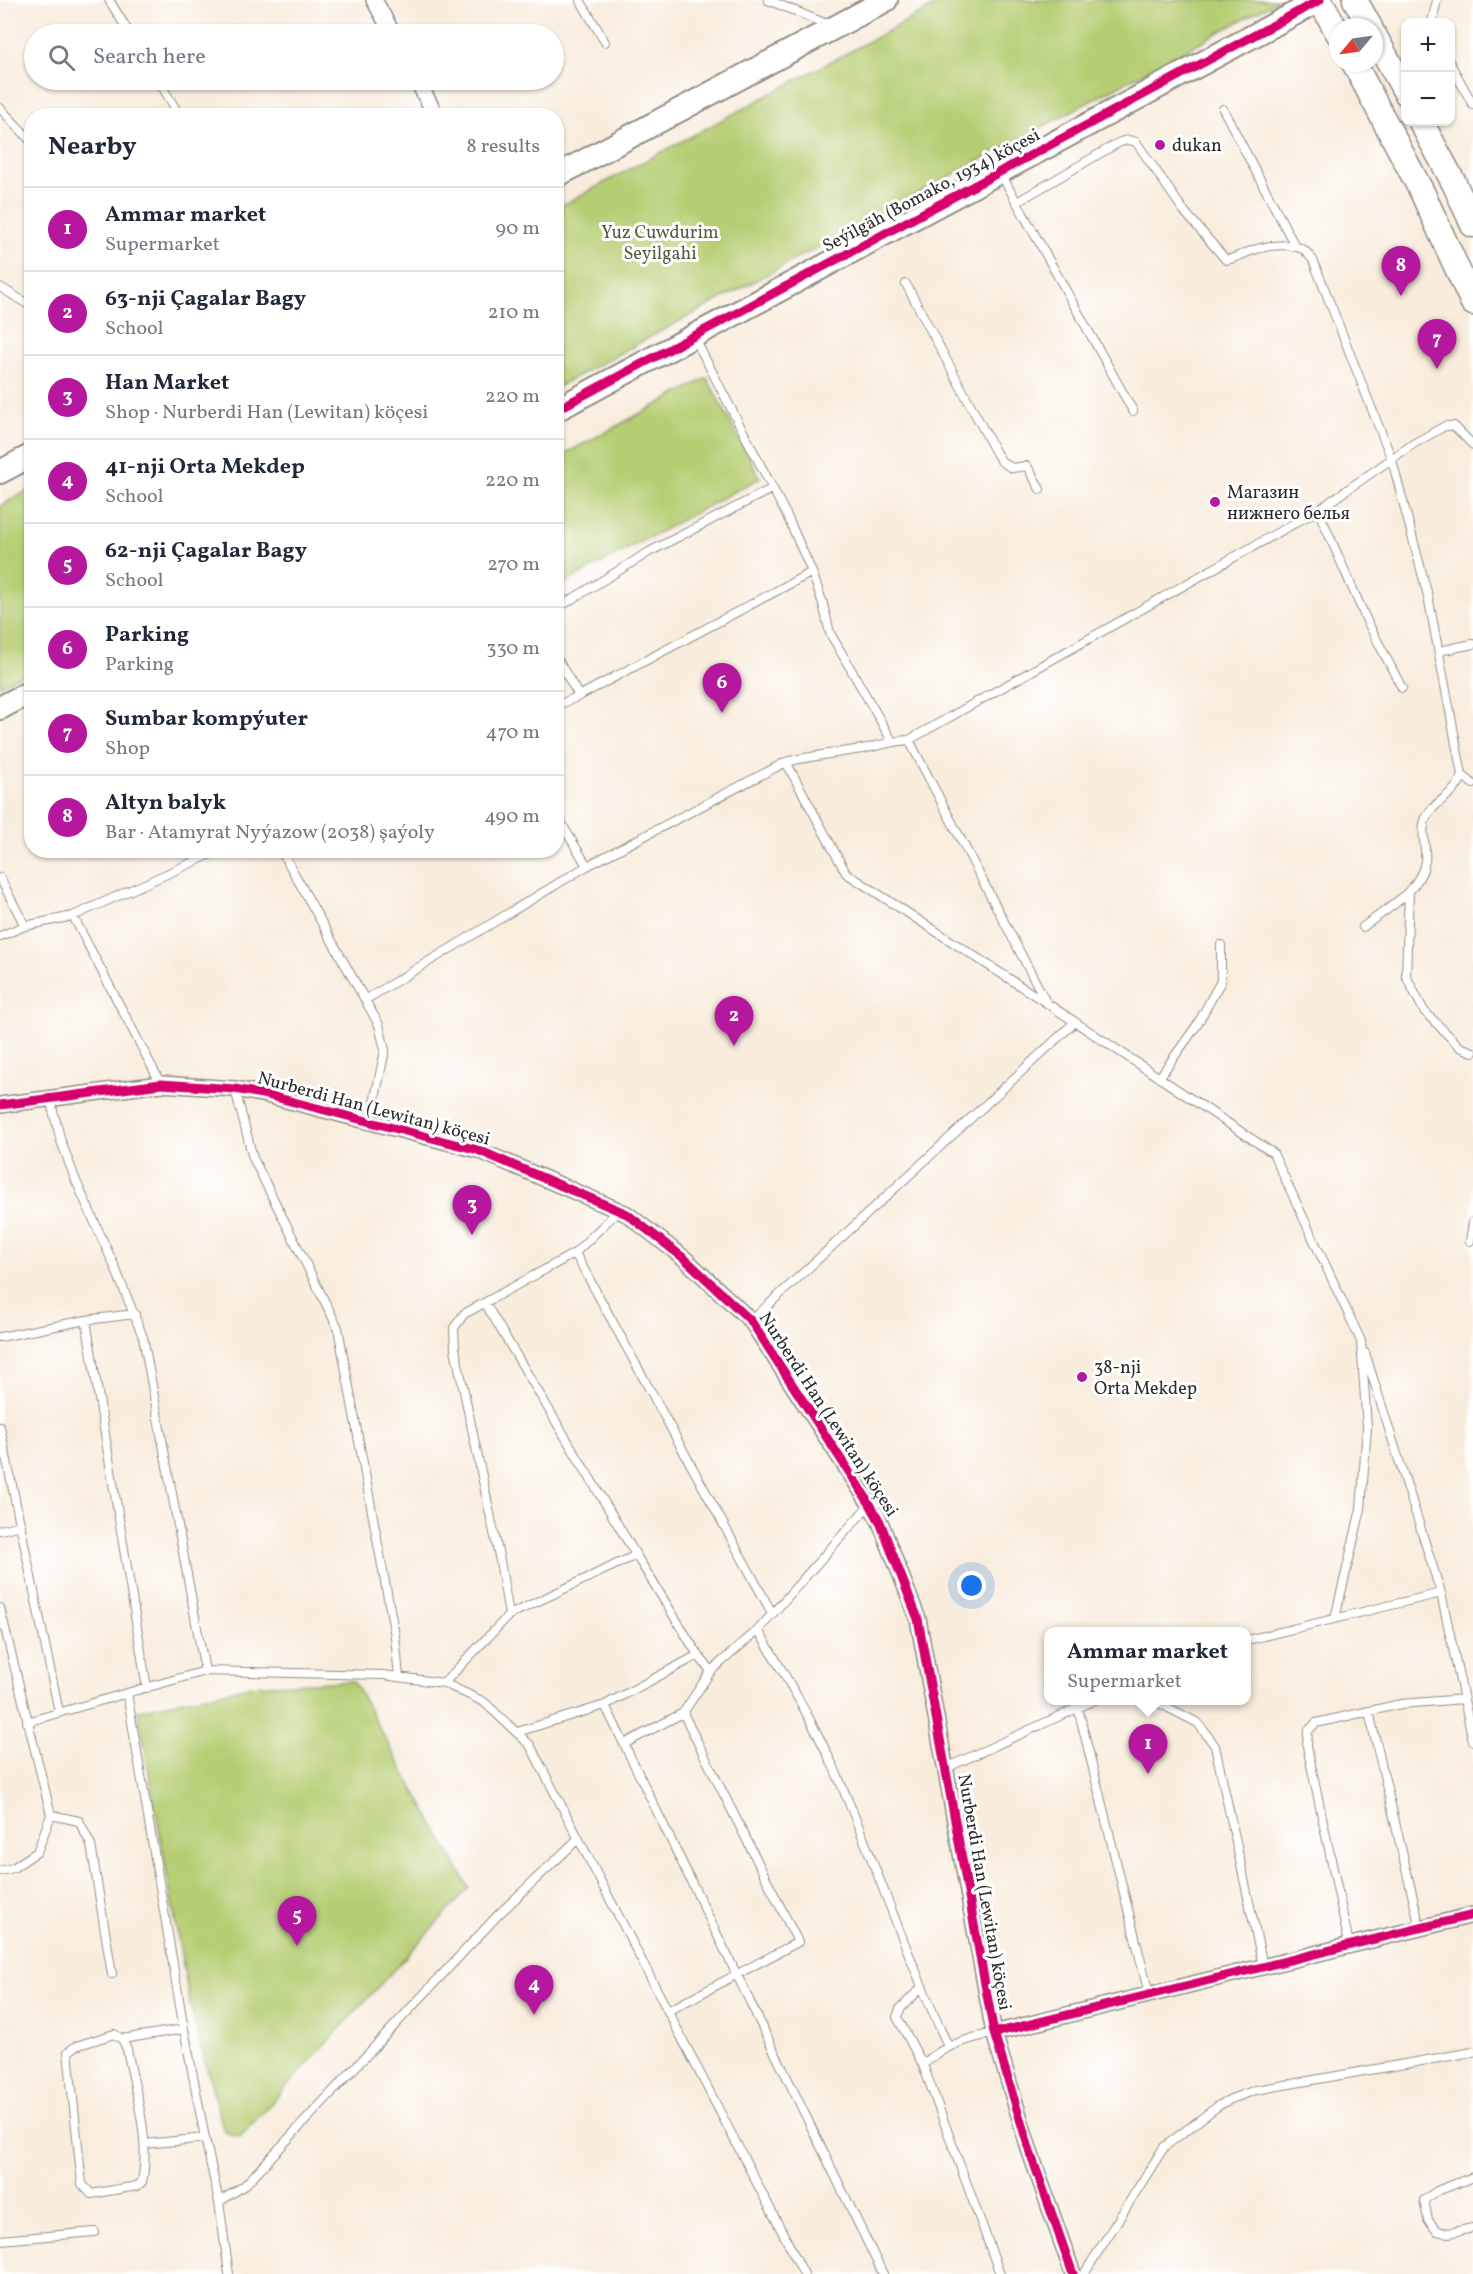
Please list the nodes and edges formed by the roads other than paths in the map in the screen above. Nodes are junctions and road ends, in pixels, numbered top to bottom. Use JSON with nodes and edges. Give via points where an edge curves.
{"nodes":[{"id":1,"x":109,"y":0,"type":"edge"},
{"id":2,"x":374,"y":0,"type":"edge"},
{"id":3,"x":580,"y":0,"type":"edge"},
{"id":4,"x":768,"y":0,"type":"edge"},
{"id":5,"x":886,"y":0,"type":"edge"},
{"id":6,"x":1320,"y":0,"type":"edge"},
{"id":7,"x":1355,"y":0,"type":"edge"},
{"id":8,"x":1437,"y":0,"type":"edge"},
{"id":9,"x":1330,"y":18,"type":"edge"},
{"id":10,"x":1365,"y":18,"type":"edge"},
{"id":11,"x":1433,"y":18,"type":"edge"},
{"id":12,"x":124,"y":24,"type":"edge"},
{"id":13,"x":387,"y":24,"type":"edge"},
{"id":14,"x":834,"y":27,"type":"junction"},
{"id":15,"x":605,"y":42,"type":"dead end"},
{"id":16,"x":1383,"y":51,"type":"edge"},
{"id":17,"x":1359,"y":72,"type":"edge"},
{"id":18,"x":1455,"y":72,"type":"edge"},
{"id":19,"x":1401,"y":84,"type":"edge"},
{"id":20,"x":164,"y":90,"type":"edge"},
{"id":21,"x":422,"y":90,"type":"edge"},
{"id":22,"x":1473,"y":105,"type":"edge"},
{"id":23,"x":0,"y":108,"type":"edge"},
{"id":24,"x":175,"y":108,"type":"edge"},
{"id":25,"x":432,"y":108,"type":"edge"},
{"id":26,"x":1223,"y":109,"type":"dead end"},
{"id":27,"x":1423,"y":126,"type":"edge"},
{"id":28,"x":24,"y":134,"type":"edge"},
{"id":29,"x":564,"y":172,"type":"edge"},
{"id":30,"x":1000,"y":172,"type":"junction"},
{"id":31,"x":1017,"y":202,"type":"junction"},
{"id":32,"x":1473,"y":225,"type":"edge"},
{"id":33,"x":1295,"y":246,"type":"junction"},
{"id":34,"x":906,"y":284,"type":"dead end"},
{"id":35,"x":0,"y":286,"type":"edge"},
{"id":36,"x":24,"y":302,"type":"edge"},
{"id":37,"x":1473,"y":303,"type":"edge"},
{"id":38,"x":694,"y":336,"type":"junction"},
{"id":39,"x":564,"y":406,"type":"edge"},
{"id":40,"x":1133,"y":411,"type":"dead end"},
{"id":41,"x":1473,"y":445,"type":"edge"},
{"id":42,"x":24,"y":459,"type":"edge"},
{"id":43,"x":1392,"y":460,"type":"junction"},
{"id":44,"x":0,"y":472,"type":"edge"},
{"id":45,"x":773,"y":488,"type":"junction"},
{"id":46,"x":1040,"y":489,"type":"dead end"},
{"id":47,"x":1318,"y":510,"type":"junction"},
{"id":48,"x":812,"y":572,"type":"junction"},
{"id":49,"x":564,"y":604,"type":"edge"},
{"id":50,"x":1473,"y":644,"type":"edge"},
{"id":51,"x":1439,"y":651,"type":"junction"},
{"id":52,"x":564,"y":671,"type":"edge"},
{"id":53,"x":1402,"y":688,"type":"dead end"},
{"id":54,"x":24,"y":695,"type":"edge"},
{"id":55,"x":579,"y":696,"type":"junction"},
{"id":56,"x":564,"y":703,"type":"edge"},
{"id":57,"x":0,"y":708,"type":"edge"},
{"id":58,"x":909,"y":740,"type":"junction"},
{"id":59,"x":892,"y":741,"type":"junction"},
{"id":60,"x":786,"y":762,"type":"junction"},
{"id":61,"x":1462,"y":775,"type":"junction"},
{"id":62,"x":1473,"y":784,"type":"edge"},
{"id":63,"x":564,"y":827,"type":"edge"},
{"id":64,"x":202,"y":858,"type":"edge"},
{"id":65,"x":286,"y":858,"type":"edge"},
{"id":66,"x":587,"y":866,"type":"junction"},
{"id":67,"x":0,"y":878,"type":"edge"},
{"id":68,"x":1409,"y":891,"type":"junction"},
{"id":69,"x":72,"y":916,"type":"junction"},
{"id":70,"x":25,"y":926,"type":"junction"},
{"id":71,"x":1363,"y":927,"type":"dead end"},
{"id":72,"x":0,"y":936,"type":"edge"},
{"id":73,"x":1221,"y":945,"type":"dead end"},
{"id":74,"x":365,"y":1000,"type":"junction"},
{"id":75,"x":1046,"y":1002,"type":"junction"},
{"id":76,"x":1074,"y":1023,"type":"junction"},
{"id":77,"x":1473,"y":1052,"type":"edge"},
{"id":78,"x":1159,"y":1078,"type":"junction"},
{"id":79,"x":161,"y":1084,"type":"junction"},
{"id":80,"x":235,"y":1089,"type":"junction"},
{"id":81,"x":50,"y":1099,"type":"junction"},
{"id":82,"x":0,"y":1105,"type":"edge"},
{"id":83,"x":370,"y":1122,"type":"junction"},
{"id":84,"x":620,"y":1210,"type":"junction"},
{"id":85,"x":1473,"y":1222,"type":"edge"},
{"id":86,"x":1470,"y":1241,"type":"dead end"},
{"id":87,"x":575,"y":1253,"type":"junction"},
{"id":88,"x":485,"y":1303,"type":"junction"},
{"id":89,"x":135,"y":1314,"type":"junction"},
{"id":90,"x":86,"y":1320,"type":"junction"},
{"id":91,"x":752,"y":1321,"type":"junction"},
{"id":92,"x":0,"y":1337,"type":"edge"},
{"id":93,"x":1361,"y":1341,"type":"junction"},
{"id":94,"x":0,"y":1427,"type":"edge"},
{"id":95,"x":870,"y":1504,"type":"junction"},
{"id":96,"x":21,"y":1525,"type":"junction"},
{"id":97,"x":0,"y":1530,"type":"edge"},
{"id":98,"x":636,"y":1555,"type":"junction"},
{"id":99,"x":1441,"y":1593,"type":"junction"},
{"id":100,"x":0,"y":1608,"type":"edge"},
{"id":101,"x":772,"y":1613,"type":"junction"},
{"id":102,"x":509,"y":1615,"type":"junction"},
{"id":103,"x":1335,"y":1618,"type":"junction"},
{"id":104,"x":758,"y":1630,"type":"junction"},
{"id":105,"x":1251,"y":1639,"type":"edge"},
{"id":106,"x":698,"y":1655,"type":"junction"},
{"id":107,"x":205,"y":1671,"type":"junction"},
{"id":108,"x":711,"y":1671,"type":"junction"},
{"id":109,"x":399,"y":1677,"type":"junction"},
{"id":110,"x":444,"y":1683,"type":"junction"},
{"id":111,"x":147,"y":1688,"type":"junction"},
{"id":112,"x":127,"y":1693,"type":"junction"},
{"id":113,"x":1464,"y":1700,"type":"junction"},
{"id":114,"x":604,"y":1705,"type":"junction"},
{"id":115,"x":1085,"y":1705,"type":"edge"},
{"id":116,"x":1161,"y":1705,"type":"edge"},
{"id":117,"x":1078,"y":1708,"type":"junction"},
{"id":118,"x":59,"y":1712,"type":"junction"},
{"id":119,"x":1369,"y":1712,"type":"junction"},
{"id":120,"x":1470,"y":1712,"type":"edge"},
{"id":121,"x":683,"y":1713,"type":"junction"},
{"id":122,"x":27,"y":1722,"type":"junction"},
{"id":123,"x":517,"y":1732,"type":"junction"},
{"id":124,"x":1473,"y":1741,"type":"edge"},
{"id":125,"x":624,"y":1744,"type":"junction"},
{"id":126,"x":946,"y":1768,"type":"junction"},
{"id":127,"x":51,"y":1815,"type":"junction"},
{"id":128,"x":578,"y":1839,"type":"junction"},
{"id":129,"x":0,"y":1871,"type":"edge"},
{"id":130,"x":1473,"y":1915,"type":"edge"},
{"id":131,"x":1420,"y":1928,"type":"junction"},
{"id":132,"x":1349,"y":1944,"type":"junction"},
{"id":133,"x":1263,"y":1966,"type":"junction"},
{"id":134,"x":112,"y":1974,"type":"dead end"},
{"id":135,"x":736,"y":1974,"type":"junction"},
{"id":136,"x":921,"y":1988,"type":"junction"},
{"id":137,"x":1149,"y":1994,"type":"junction"},
{"id":138,"x":668,"y":2011,"type":"junction"},
{"id":139,"x":184,"y":2029,"type":"junction"},
{"id":140,"x":994,"y":2032,"type":"junction"},
{"id":141,"x":122,"y":2039,"type":"junction"},
{"id":142,"x":948,"y":2046,"type":"junction"},
{"id":143,"x":1473,"y":2052,"type":"edge"},
{"id":144,"x":923,"y":2065,"type":"junction"},
{"id":145,"x":205,"y":2138,"type":"junction"},
{"id":146,"x":146,"y":2144,"type":"junction"},
{"id":147,"x":1473,"y":2177,"type":"edge"},
{"id":148,"x":219,"y":2202,"type":"junction"},
{"id":149,"x":1473,"y":2228,"type":"edge"},
{"id":150,"x":95,"y":2232,"type":"dead end"},
{"id":151,"x":0,"y":2240,"type":"edge"},
{"id":152,"x":229,"y":2274,"type":"edge"},
{"id":153,"x":804,"y":2274,"type":"edge"},
{"id":154,"x":883,"y":2274,"type":"edge"},
{"id":155,"x":1000,"y":2274,"type":"edge"},
{"id":156,"x":1072,"y":2274,"type":"edge"},
{"id":157,"x":1084,"y":2274,"type":"edge"}],
"edges":[{"from":1,"to":12,"type":"lane"},
{"from":2,"to":13,"type":"street"},
{"from":3,"to":15,"type":"lane"},
{"from":4,"to":14,"type":"lane"},
{"from":5,"to":14,"type":"street"},
{"from":6,"to":9,"type":"main road"},
{"from":6,"to":30,"type":"street","name":"Seýilgäh (Bomako, 1934) köçesi"},
{"from":7,"to":10,"type":"main road"},
{"from":8,"to":11,"type":"lane"},
{"from":14,"to":29,"type":"street"},
{"from":16,"to":19,"type":"main road"},
{"from":17,"to":37,"type":"main road","via":[[1422,192]]},
{"from":18,"to":22,"type":"lane"},
{"from":20,"to":24,"type":"lane"},
{"from":21,"to":25,"type":"street"},
{"from":23,"to":28,"type":"lane"},
{"from":26,"to":33,"type":"lane"},
{"from":27,"to":32,"type":"main road"},
{"from":30,"to":31,"type":"lane"},
{"from":30,"to":38,"type":"street","name":"Seýilgäh (Bomako, 1934) köçesi"},
{"from":31,"to":33,"type":"lane","via":[[1118,143],[1132,140],[1221,257],[1226,260],[1258,248]]},
{"from":31,"to":40,"type":"lane"},
{"from":33,"to":43,"type":"lane","via":[[1313,260]]},
{"from":34,"to":46,"type":"lane","via":[[996,453],[1012,468],[1027,466]]},
{"from":35,"to":36,"type":"lane"},
{"from":38,"to":39,"type":"street","name":"Seýilgäh (Bomako, 1934) köçesi"},
{"from":38,"to":45,"type":"lane"},
{"from":41,"to":43,"type":"lane","via":[[1450,425]]},
{"from":42,"to":44,"type":"street"},
{"from":43,"to":47,"type":"lane"},
{"from":43,"to":51,"type":"lane"},
{"from":45,"to":48,"type":"lane"},
{"from":45,"to":49,"type":"lane","via":[[649,552]]},
{"from":47,"to":53,"type":"lane","via":[[1366,619]]},
{"from":47,"to":58,"type":"lane"},
{"from":48,"to":55,"type":"lane"},
{"from":48,"to":59,"type":"lane","via":[[830,633]]},
{"from":50,"to":51,"type":"lane"},
{"from":51,"to":61,"type":"lane"},
{"from":52,"to":55,"type":"lane"},
{"from":54,"to":57,"type":"street"},
{"from":55,"to":56,"type":"lane"},
{"from":58,"to":59,"type":"lane"},
{"from":58,"to":75,"type":"lane"},
{"from":59,"to":60,"type":"lane"},
{"from":60,"to":66,"type":"lane"},
{"from":60,"to":75,"type":"lane","via":[[846,873]]},
{"from":61,"to":62,"type":"lane"},
{"from":61,"to":68,"type":"lane","via":[[1461,782],[1425,818],[1425,861]]},
{"from":63,"to":66,"type":"lane"},
{"from":64,"to":69,"type":"lane"},
{"from":65,"to":74,"type":"lane"},
{"from":66,"to":74,"type":"lane"},
{"from":67,"to":70,"type":"lane"},
{"from":68,"to":71,"type":"lane"},
{"from":68,"to":77,"type":"lane","via":[[1406,976],[1424,1011],[1460,1047]]},
{"from":69,"to":70,"type":"lane"},
{"from":69,"to":79,"type":"lane"},
{"from":70,"to":72,"type":"lane"},
{"from":73,"to":78,"type":"lane","via":[[1221,981]]},
{"from":74,"to":83,"type":"lane","via":[[379,1025],[385,1050]]},
{"from":75,"to":76,"type":"lane"},
{"from":76,"to":78,"type":"lane"},
{"from":76,"to":91,"type":"lane"},
{"from":78,"to":93,"type":"lane","via":[[1273,1153]]},
{"from":79,"to":80,"type":"street","name":"Nurberdi Han (Lewitan) köçesi"},
{"from":79,"to":81,"type":"street","name":"Nurberdi Han (Lewitan) köçesi"},
{"from":80,"to":83,"type":"street","name":"Nurberdi Han (Lewitan) köçesi"},
{"from":80,"to":109,"type":"lane","via":[[253,1158],[338,1328],[395,1636]]},
{"from":81,"to":82,"type":"street","name":"Nurberdi Han (Lewitan) köçesi"},
{"from":81,"to":89,"type":"lane","via":[[76,1181]]},
{"from":83,"to":84,"type":"street","name":"Nurberdi Han (Lewitan) köçesi","via":[[478,1150]]},
{"from":84,"to":87,"type":"lane"},
{"from":84,"to":91,"type":"street","name":"Nurberdi Han (Lewitan) köçesi","via":[[685,1259]]},
{"from":85,"to":86,"type":"lane"},
{"from":87,"to":88,"type":"lane"},
{"from":87,"to":101,"type":"lane"},
{"from":88,"to":98,"type":"lane"},
{"from":88,"to":102,"type":"lane","via":[[464,1314],[454,1328],[455,1349]]},
{"from":89,"to":90,"type":"lane"},
{"from":89,"to":107,"type":"lane","via":[[150,1367]]},
{"from":90,"to":92,"type":"lane"},
{"from":90,"to":111,"type":"lane"},
{"from":91,"to":95,"type":"street","name":"Nurberdi Han (Lewitan) köçesi"},
{"from":93,"to":99,"type":"lane"},
{"from":93,"to":103,"type":"lane","via":[[1367,1428],[1360,1509]]},
{"from":94,"to":96,"type":"lane"},
{"from":95,"to":101,"type":"lane"},
{"from":95,"to":126,"type":"street","name":"Nurberdi Han (Lewitan) köçesi","via":[[918,1619]]},
{"from":96,"to":97,"type":"lane"},
{"from":96,"to":118,"type":"lane"},
{"from":98,"to":102,"type":"lane"},
{"from":98,"to":106,"type":"lane"},
{"from":99,"to":103,"type":"lane"},
{"from":99,"to":113,"type":"lane"},
{"from":100,"to":122,"type":"lane"},
{"from":101,"to":104,"type":"lane"},
{"from":102,"to":110,"type":"lane"},
{"from":103,"to":105,"type":"lane"},
{"from":104,"to":108,"type":"lane"},
{"from":104,"to":136,"type":"lane","via":[[834,1769]]},
{"from":106,"to":108,"type":"lane"},
{"from":106,"to":114,"type":"lane"},
{"from":107,"to":109,"type":"lane"},
{"from":107,"to":111,"type":"lane"},
{"from":108,"to":121,"type":"lane"},
{"from":109,"to":110,"type":"lane"},
{"from":110,"to":123,"type":"lane","via":[[484,1702]]},
{"from":111,"to":112,"type":"lane"},
{"from":112,"to":118,"type":"lane"},
{"from":112,"to":139,"type":"lane"},
{"from":113,"to":119,"type":"lane","via":[[1401,1704]]},
{"from":113,"to":120,"type":"lane"},
{"from":114,"to":123,"type":"lane"},
{"from":114,"to":125,"type":"lane"},
{"from":115,"to":117,"type":"lane"},
{"from":116,"to":133,"type":"lane","via":[[1198,1723],[1215,1746]]},
{"from":117,"to":126,"type":"lane"},
{"from":117,"to":137,"type":"lane"},
{"from":118,"to":122,"type":"lane"},
{"from":119,"to":131,"type":"lane"},
{"from":119,"to":132,"type":"lane","via":[[1316,1723],[1307,1736]]},
{"from":120,"to":124,"type":"lane"},
{"from":121,"to":125,"type":"lane"},
{"from":121,"to":135,"type":"lane","via":[[798,1942]]},
{"from":122,"to":127,"type":"lane"},
{"from":123,"to":128,"type":"lane","via":[[530,1745]]},
{"from":125,"to":135,"type":"lane"},
{"from":126,"to":140,"type":"street","name":"Nurberdi Han (Lewitan) köçesi"},
{"from":127,"to":129,"type":"lane","via":[[37,1852],[13,1868]]},
{"from":127,"to":134,"type":"lane","via":[[79,1821],[91,1845]]},
{"from":128,"to":138,"type":"lane"},
{"from":128,"to":148,"type":"lane","via":[[499,1914],[245,2185]]},
{"from":130,"to":131,"type":"street"},
{"from":131,"to":132,"type":"street"},
{"from":132,"to":133,"type":"street"},
{"from":133,"to":137,"type":"street"},
{"from":135,"to":138,"type":"lane"},
{"from":135,"to":154,"type":"lane"},
{"from":136,"to":142,"type":"lane"},
{"from":136,"to":144,"type":"lane","via":[[897,2017]]},
{"from":137,"to":140,"type":"street"},
{"from":138,"to":153,"type":"lane"},
{"from":139,"to":141,"type":"lane"},
{"from":139,"to":145,"type":"lane"},
{"from":140,"to":142,"type":"lane"},
{"from":140,"to":156,"type":"street","name":"Nurberdi Han (Lewitan) köçesi"},
{"from":141,"to":146,"type":"lane"},
{"from":141,"to":146,"type":"lane","via":[[114,2034],[75,2046],[68,2052],[86,2192],[137,2186],[142,2182]]},
{"from":142,"to":144,"type":"lane"},
{"from":143,"to":157,"type":"lane","via":[[1256,2091],[1218,2106],[1164,2147]]},
{"from":144,"to":155,"type":"lane"},
{"from":145,"to":146,"type":"lane"},
{"from":145,"to":148,"type":"lane"},
{"from":147,"to":149,"type":"lane","via":[[1424,2200],[1428,2220],[1437,2231]]},
{"from":148,"to":152,"type":"lane"},
{"from":150,"to":151,"type":"lane"}]}
